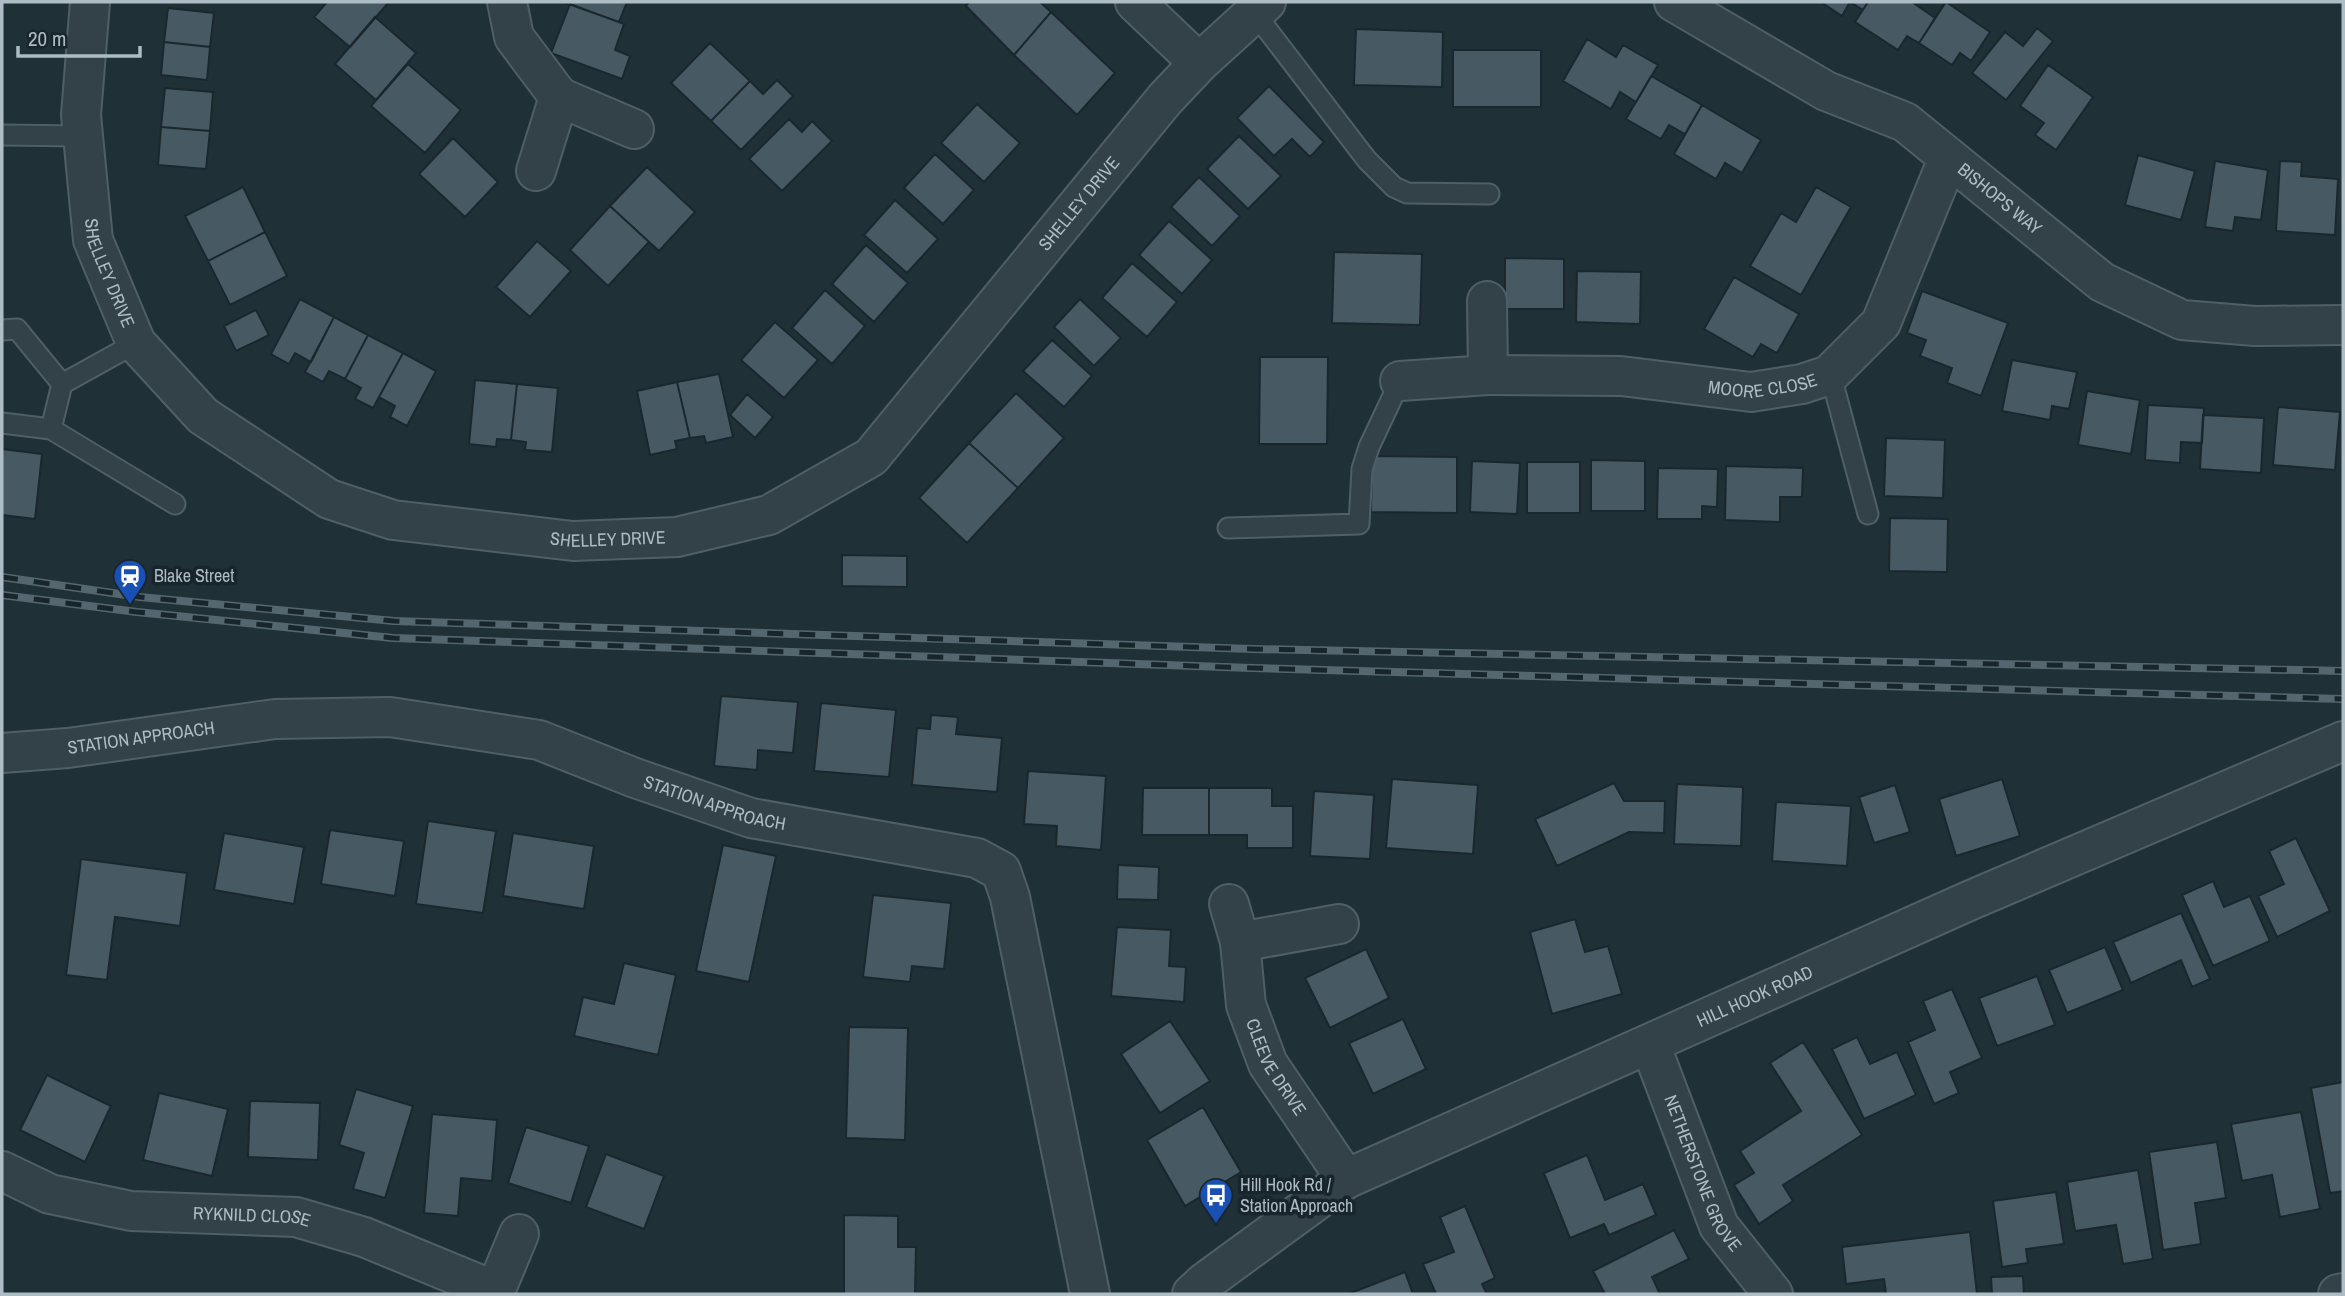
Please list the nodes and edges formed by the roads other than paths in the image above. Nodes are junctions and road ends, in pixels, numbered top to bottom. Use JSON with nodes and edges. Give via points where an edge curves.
{"nodes":[{"id":1,"x":90,"y":2,"type":"edge"},
{"id":2,"x":508,"y":2,"type":"edge"},
{"id":3,"x":1135,"y":2,"type":"edge"},
{"id":4,"x":1674,"y":2,"type":"edge"},
{"id":5,"x":1259,"y":7,"type":"edge"},
{"id":6,"x":1199,"y":63,"type":"junction"},
{"id":7,"x":559,"y":97,"type":"junction"},
{"id":8,"x":634,"y":129,"type":"dead end"},
{"id":9,"x":2,"y":135,"type":"edge"},
{"id":10,"x":83,"y":136,"type":"junction"},
{"id":11,"x":1948,"y":159,"type":"junction"},
{"id":12,"x":536,"y":172,"type":"dead end"},
{"id":13,"x":1489,"y":194,"type":"dead end"},
{"id":14,"x":1487,"y":301,"type":"dead end"},
{"id":15,"x":2343,"y":325,"type":"edge"},
{"id":16,"x":2,"y":330,"type":"edge"},
{"id":17,"x":136,"y":343,"type":"junction"},
{"id":18,"x":1488,"y":375,"type":"junction"},
{"id":19,"x":1829,"y":375,"type":"junction"},
{"id":20,"x":1400,"y":381,"type":"joint"},
{"id":21,"x":62,"y":384,"type":"junction"},
{"id":22,"x":2,"y":423,"type":"edge"},
{"id":23,"x":51,"y":429,"type":"junction"},
{"id":24,"x":175,"y":504,"type":"dead end"},
{"id":25,"x":1868,"y":514,"type":"dead end"},
{"id":26,"x":1228,"y":528,"type":"dead end"},
{"id":27,"x":2335,"y":744,"type":"edge"},
{"id":28,"x":2,"y":753,"type":"edge"},
{"id":29,"x":1229,"y":904,"type":"dead end"},
{"id":30,"x":1339,"y":924,"type":"dead end"},
{"id":31,"x":1240,"y":942,"type":"junction"},
{"id":32,"x":1650,"y":1044,"type":"junction"},
{"id":33,"x":2,"y":1171,"type":"edge"},
{"id":34,"x":1346,"y":1179,"type":"junction"},
{"id":35,"x":519,"y":1234,"type":"dead end"},
{"id":36,"x":495,"y":1293,"type":"edge"},
{"id":37,"x":1090,"y":1294,"type":"edge"},
{"id":38,"x":1192,"y":1294,"type":"edge"},
{"id":39,"x":1773,"y":1294,"type":"edge"}],
"edges":[{"from":1,"to":10,"type":"street","name":"SHELLEY DRIVE"},
{"from":2,"to":7,"type":"street","via":[[514,37]]},
{"from":3,"to":6,"type":"street"},
{"from":4,"to":11,"type":"street","name":"BISHOPS WAY","via":[[1826,91],[1905,122]]},
{"from":5,"to":6,"type":"street","name":"SHELLEY DRIVE"},
{"from":5,"to":13,"type":"lane","via":[[1367,160],[1394,187],[1408,193]]},
{"from":6,"to":17,"type":"street","name":"SHELLEY DRIVE","via":[[871,457],[769,515],[677,537],[573,541],[393,520],[329,499],[203,416]]},
{"from":7,"to":8,"type":"street"},
{"from":7,"to":12,"type":"street"},
{"from":9,"to":10,"type":"lane"},
{"from":10,"to":17,"type":"street","name":"SHELLEY DRIVE","via":[[93,240]]},
{"from":11,"to":15,"type":"street","name":"BISHOPS WAY","via":[[2102,282],[2182,320],[2255,326]]},
{"from":11,"to":19,"type":"street","name":"MOORE CLOSE","via":[[1881,323]]},
{"from":14,"to":18,"type":"street"},
{"from":16,"to":21,"type":"lane","via":[[17,328]]},
{"from":17,"to":21,"type":"lane"},
{"from":18,"to":19,"type":"street","name":"MOORE CLOSE","via":[[1621,376],[1751,392]]},
{"from":18,"to":20,"type":"street","name":"MOORE CLOSE"},
{"from":19,"to":25,"type":"lane"},
{"from":20,"to":26,"type":"lane","via":[[1362,469],[1359,524]]},
{"from":21,"to":23,"type":"lane"},
{"from":22,"to":23,"type":"lane"},
{"from":23,"to":24,"type":"lane"},
{"from":27,"to":32,"type":"street","name":"HILL HOOK ROAD"},
{"from":28,"to":37,"type":"street","name":"STATION APPROACH","via":[[275,719],[390,717],[539,740],[751,818],[978,858],[1000,871],[1010,897]]},
{"from":29,"to":31,"type":"street","name":"CLEEVE DRIVE"},
{"from":30,"to":31,"type":"street"},
{"from":31,"to":34,"type":"street","name":"CLEEVE DRIVE","via":[[1246,1005],[1268,1064]]},
{"from":32,"to":34,"type":"street","name":"HILL HOOK ROAD"},
{"from":32,"to":39,"type":"street","name":"NETHERSTONE GROVE","via":[[1719,1226]]},
{"from":33,"to":36,"type":"street","name":"RYKNILD CLOSE","via":[[50,1195],[131,1211],[296,1217],[364,1237]]},
{"from":34,"to":38,"type":"street","name":"HILL HOOK ROAD"},
{"from":35,"to":36,"type":"street","name":"RYKNILD CLOSE"}]}
